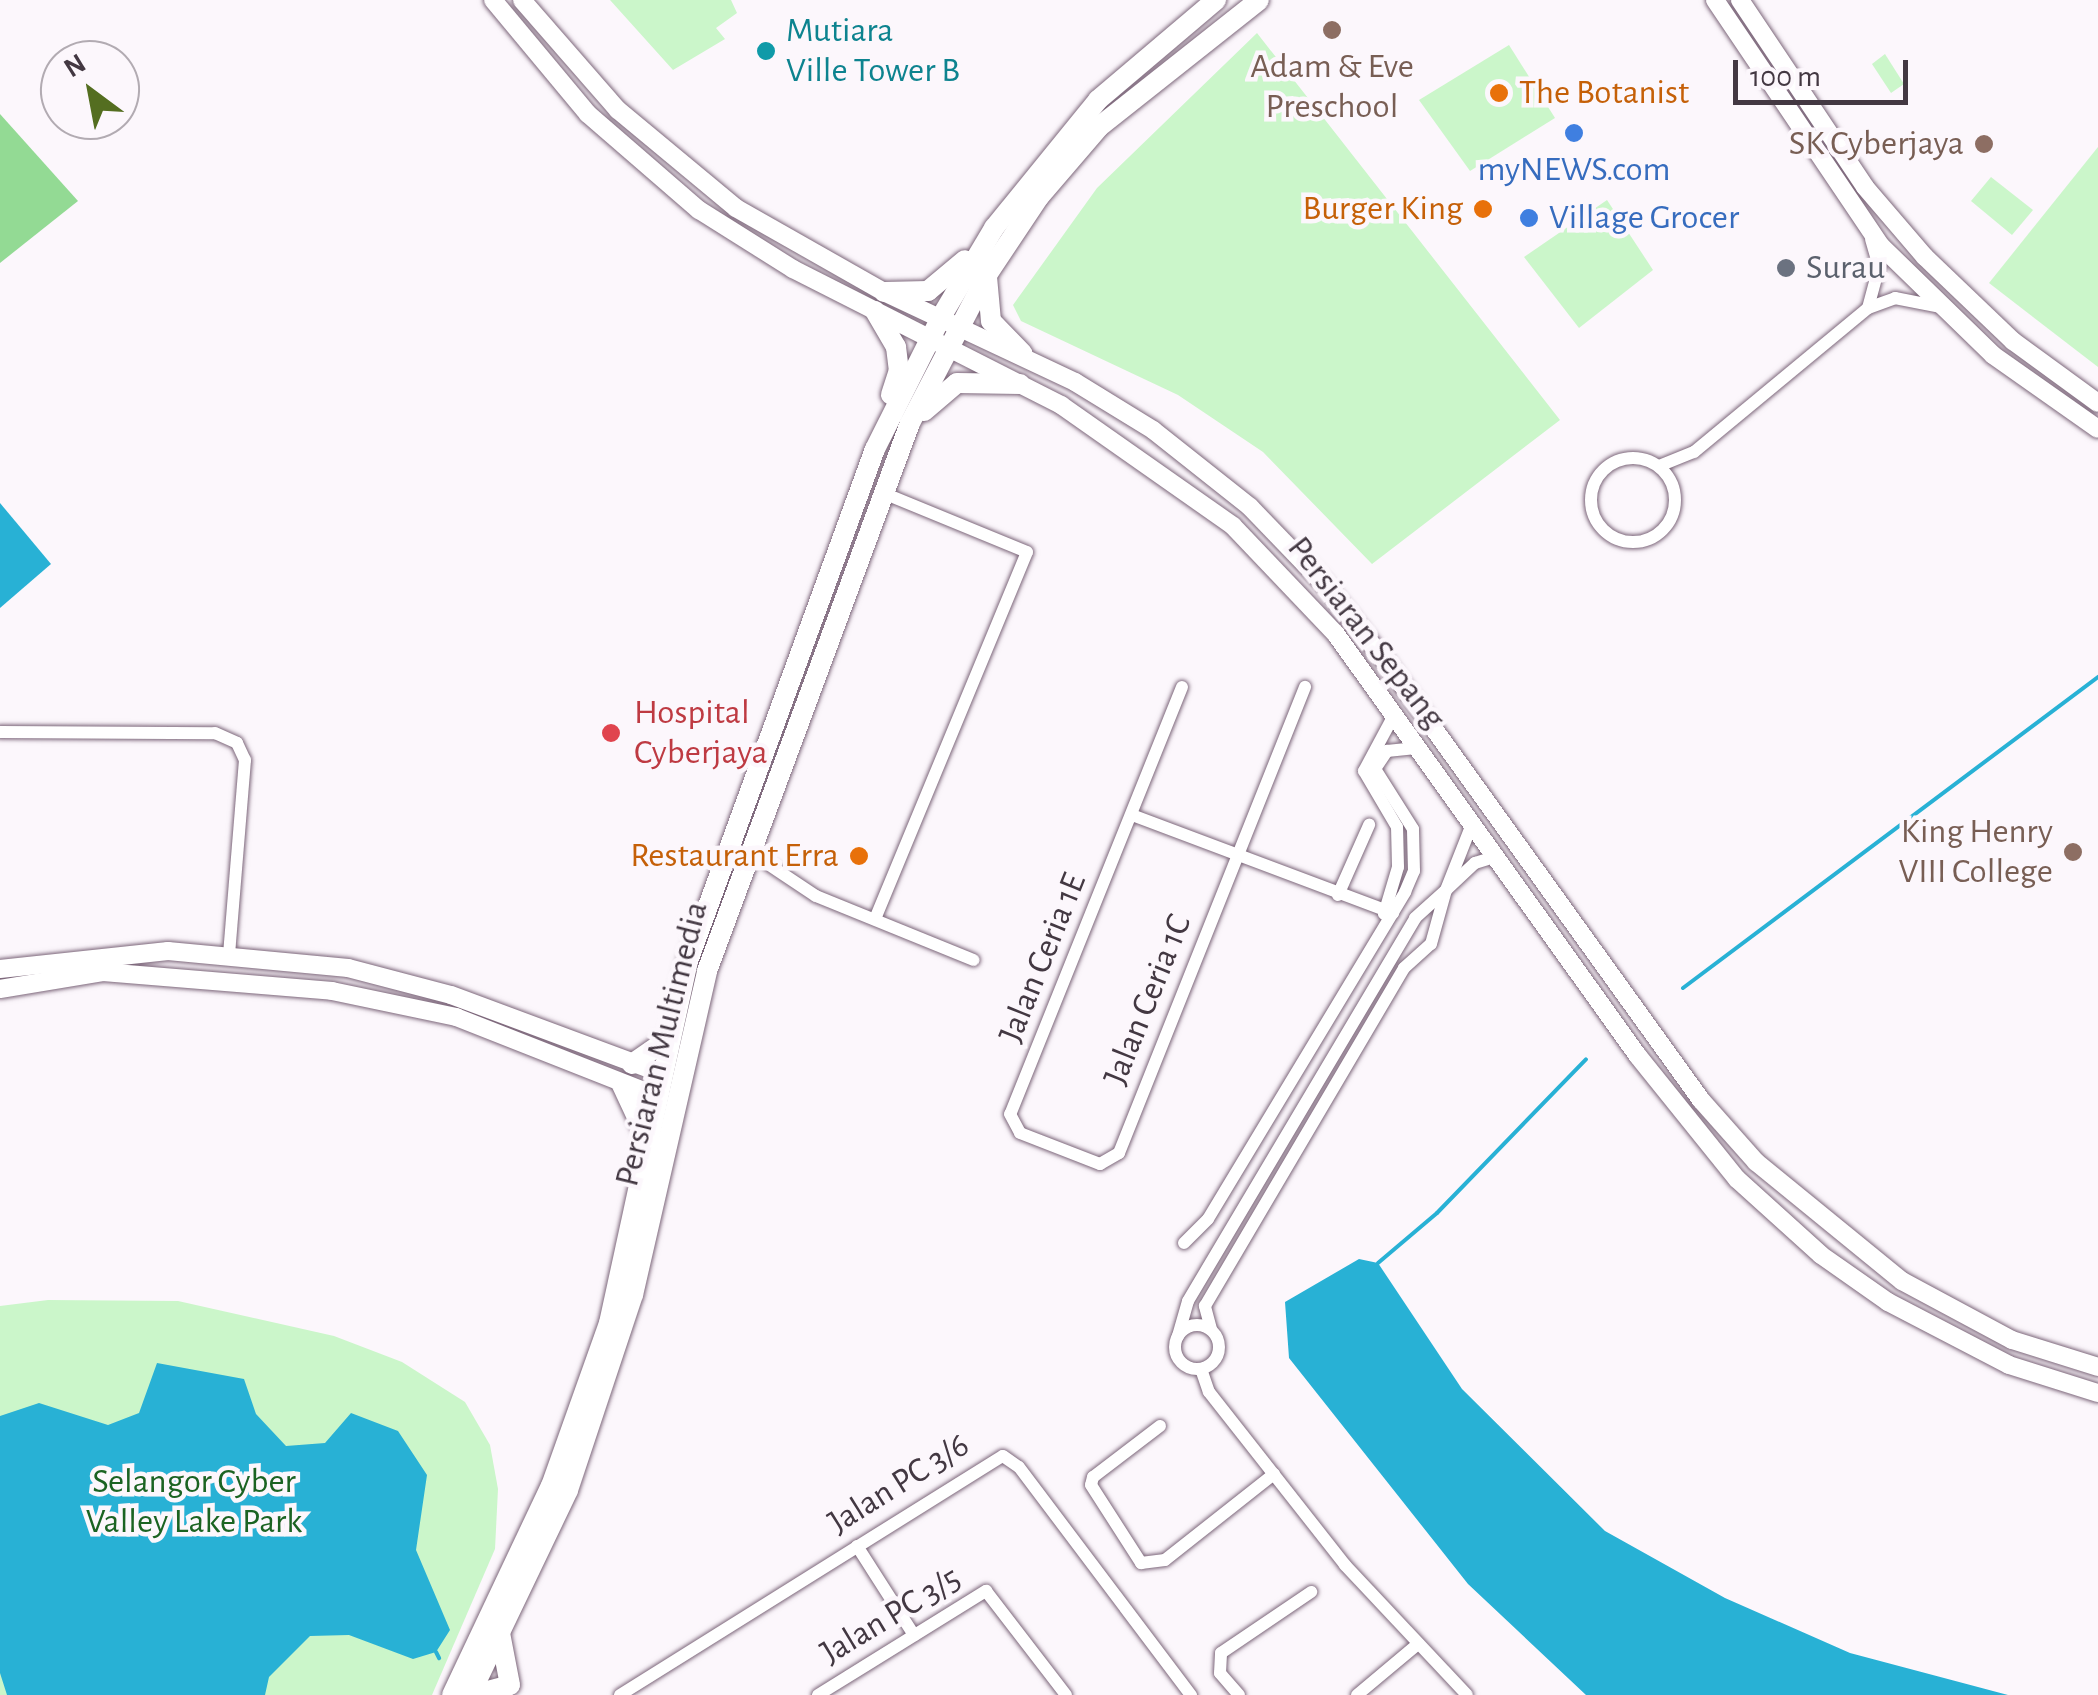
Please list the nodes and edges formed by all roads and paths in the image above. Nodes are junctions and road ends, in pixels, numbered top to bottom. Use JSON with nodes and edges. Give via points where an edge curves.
{"nodes":[{"id":1,"x":494,"y":0,"type":"edge"},
{"id":2,"x":522,"y":0,"type":"edge"},
{"id":3,"x":1216,"y":0,"type":"edge"},
{"id":4,"x":1260,"y":0,"type":"edge"},
{"id":5,"x":1715,"y":0,"type":"edge"},
{"id":6,"x":1733,"y":6,"type":"edge"},
{"id":7,"x":1861,"y":222,"type":"junction"},
{"id":8,"x":994,"y":228,"type":"junction"},
{"id":9,"x":987,"y":275,"type":"junction"},
{"id":10,"x":880,"y":301,"type":"junction"},
{"id":11,"x":1940,"y":307,"type":"junction"},
{"id":12,"x":1868,"y":308,"type":"junction"},
{"id":13,"x":950,"y":320,"type":"junction"},
{"id":14,"x":2002,"y":332,"type":"junction"},
{"id":15,"x":1976,"y":340,"type":"junction"},
{"id":16,"x":939,"y":341,"type":"junction"},
{"id":17,"x":1022,"y":353,"type":"junction"},
{"id":18,"x":1020,"y":384,"type":"junction"},
{"id":19,"x":2098,"y":402,"type":"edge"},
{"id":20,"x":910,"y":423,"type":"junction"},
{"id":21,"x":2098,"y":429,"type":"edge"},
{"id":22,"x":875,"y":450,"type":"junction"},
{"id":23,"x":1694,"y":452,"type":"junction"},
{"id":24,"x":1659,"y":466,"type":"junction"},
{"id":25,"x":1673,"y":486,"type":"junction"},
{"id":26,"x":883,"y":493,"type":"junction"},
{"id":27,"x":1182,"y":687,"type":"dead end"},
{"id":28,"x":1305,"y":687,"type":"dead end"},
{"id":29,"x":1394,"y":716,"type":"junction"},
{"id":30,"x":0,"y":732,"type":"edge"},
{"id":31,"x":1416,"y":748,"type":"junction"},
{"id":32,"x":1493,"y":812,"type":"junction"},
{"id":33,"x":1132,"y":815,"type":"junction"},
{"id":34,"x":1472,"y":824,"type":"junction"},
{"id":35,"x":1369,"y":826,"type":"dead end"},
{"id":36,"x":750,"y":852,"type":"junction"},
{"id":37,"x":1495,"y":857,"type":"junction"},
{"id":38,"x":1238,"y":858,"type":"junction"},
{"id":39,"x":1446,"y":890,"type":"junction"},
{"id":40,"x":1338,"y":895,"type":"junction"},
{"id":41,"x":1389,"y":911,"type":"junction"},
{"id":42,"x":875,"y":920,"type":"junction"},
{"id":43,"x":229,"y":955,"type":"junction"},
{"id":44,"x":974,"y":960,"type":"dead end"},
{"id":45,"x":0,"y":969,"type":"edge"},
{"id":46,"x":1580,"y":977,"type":"junction"},
{"id":47,"x":0,"y":989,"type":"edge"},
{"id":48,"x":671,"y":1036,"type":"junction"},
{"id":49,"x":632,"y":1064,"type":"junction"},
{"id":50,"x":663,"y":1074,"type":"junction"},
{"id":51,"x":622,"y":1085,"type":"junction"},
{"id":52,"x":659,"y":1097,"type":"junction"},
{"id":53,"x":650,"y":1145,"type":"junction"},
{"id":54,"x":1108,"y":1162,"type":"joint"},
{"id":55,"x":1184,"y":1243,"type":"dead end"},
{"id":56,"x":1211,"y":1329,"type":"junction"},
{"id":57,"x":1178,"y":1336,"type":"junction"},
{"id":58,"x":2098,"y":1367,"type":"edge"},
{"id":59,"x":1201,"y":1369,"type":"junction"},
{"id":60,"x":2098,"y":1393,"type":"edge"},
{"id":61,"x":1160,"y":1426,"type":"dead end"},
{"id":62,"x":1274,"y":1474,"type":"junction"},
{"id":63,"x":857,"y":1546,"type":"junction"},
{"id":64,"x":1310,"y":1592,"type":"dead end"},
{"id":65,"x":500,"y":1633,"type":"junction"},
{"id":66,"x":914,"y":1635,"type":"junction"},
{"id":67,"x":1418,"y":1644,"type":"junction"},
{"id":68,"x":475,"y":1666,"type":"junction"},
{"id":69,"x":514,"y":1690,"type":"edge"},
{"id":70,"x":629,"y":1693,"type":"edge"},
{"id":71,"x":452,"y":1695,"type":"edge"},
{"id":72,"x":471,"y":1695,"type":"edge"},
{"id":73,"x":818,"y":1695,"type":"edge"},
{"id":74,"x":1066,"y":1695,"type":"edge"},
{"id":75,"x":1191,"y":1695,"type":"edge"},
{"id":76,"x":1238,"y":1695,"type":"edge"},
{"id":77,"x":1357,"y":1695,"type":"edge"},
{"id":78,"x":1467,"y":1695,"type":"edge"}],
"edges":[{"from":1,"to":10,"type":"street","name":"Persiaran Sepang","via":[[588,114],[654,176],[744,240]]},
{"from":2,"to":10,"type":"street","name":"Persiaran Sepang","via":[[588,80],[671,157]]},
{"from":3,"to":8,"type":"main road","name":"Persiaran Multimedia","via":[[1098,100]]},
{"from":4,"to":9,"type":"main road","name":"Persiaran Multimedia","via":[[1099,127],[1039,197]]},
{"from":5,"to":6,"type":"street"},
{"from":6,"to":7,"type":"street"},
{"from":6,"to":14,"type":"street","via":[[1874,199]]},
{"from":7,"to":11,"type":"street"},
{"from":7,"to":12,"type":"street","via":[[1879,267]]},
{"from":8,"to":10,"type":"main road","via":[[945,282]]},
{"from":8,"to":13,"type":"main road","name":"Persiaran Multimedia"},
{"from":9,"to":13,"type":"main road","name":"Persiaran Multimedia"},
{"from":9,"to":17,"type":"main road","via":[[991,321]]},
{"from":10,"to":13,"type":"street","name":"Persiaran Sepang"},
{"from":10,"to":16,"type":"street","name":"Persiaran Sepang"},
{"from":10,"to":22,"type":"main road","via":[[899,370]]},
{"from":11,"to":12,"type":"street","via":[[1895,298]]},
{"from":11,"to":15,"type":"street"},
{"from":12,"to":23,"type":"street"},
{"from":13,"to":16,"type":"main road","name":"Persiaran Multimedia"},
{"from":13,"to":17,"type":"street","name":"Persiaran Sepang"},
{"from":14,"to":15,"type":"street"},
{"from":14,"to":19,"type":"street"},
{"from":15,"to":21,"type":"street"},
{"from":16,"to":18,"type":"street","name":"Persiaran Sepang"},
{"from":16,"to":20,"type":"main road","name":"Persiaran Multimedia"},
{"from":16,"to":22,"type":"main road","name":"Persiaran Multimedia"},
{"from":17,"to":32,"type":"street","name":"Persiaran Sepang","via":[[1153,430],[1250,507],[1344,608]]},
{"from":18,"to":20,"type":"main road","via":[[957,383]]},
{"from":18,"to":29,"type":"street","name":"Persiaran Sepang","via":[[1138,453],[1233,526],[1306,598]]},
{"from":20,"to":26,"type":"main road","name":"Persiaran Multimedia"},
{"from":22,"to":48,"type":"main road","name":"Persiaran Multimedia","via":[[688,962]]},
{"from":23,"to":24,"type":"street"},
{"from":23,"to":25,"type":"street"},
{"from":24,"to":25,"type":"street"},
{"from":24,"to":25,"type":"street","via":[[1629,458],[1600,474],[1591,496],[1601,528],[1632,542],[1654,536],[1670,520]]},
{"from":26,"to":36,"type":"main road","name":"Persiaran Multimedia"},
{"from":26,"to":42,"type":"street","via":[[1027,552]]},
{"from":27,"to":33,"type":"street","name":"Jalan Ceria 1E"},
{"from":28,"to":38,"type":"street","name":"Jalan Ceria 1C"},
{"from":29,"to":31,"type":"street","name":"Persiaran Sepang"},
{"from":29,"to":41,"type":"street","via":[[1364,771],[1397,827]]},
{"from":30,"to":43,"type":"street","via":[[215,733],[237,743],[245,760]]},
{"from":31,"to":34,"type":"street","name":"Persiaran Sepang"},
{"from":31,"to":41,"type":"street","via":[[1387,751],[1376,769],[1415,838],[1414,871]]},
{"from":32,"to":46,"type":"street","via":[[1590,962]]},
{"from":32,"to":58,"type":"street","name":"Persiaran Sepang","via":[[1701,1100],[1806,1208],[1902,1281],[1962,1316]]},
{"from":33,"to":38,"type":"street"},
{"from":33,"to":54,"type":"street","name":"Jalan Ceria 1E","via":[[1010,1114],[1020,1133]]},
{"from":34,"to":37,"type":"street","name":"Persiaran Sepang"},
{"from":34,"to":39,"type":"street"},
{"from":35,"to":40,"type":"street"},
{"from":36,"to":42,"type":"street","via":[[816,896]]},
{"from":36,"to":65,"type":"main road","name":"Persiaran Multimedia","via":[[699,1001],[624,1327],[568,1490]]},
{"from":37,"to":39,"type":"street","via":[[1474,863]]},
{"from":37,"to":46,"type":"street","name":"Persiaran Sepang"},
{"from":38,"to":40,"type":"street"},
{"from":38,"to":54,"type":"street","name":"Jalan Ceria 1C","via":[[1118,1153]]},
{"from":39,"to":56,"type":"street","via":[[1431,944],[1404,968],[1205,1306]]},
{"from":39,"to":57,"type":"street","via":[[1415,918],[1188,1300]]},
{"from":40,"to":41,"type":"street"},
{"from":41,"to":55,"type":"street","via":[[1208,1218]]},
{"from":42,"to":44,"type":"street"},
{"from":43,"to":45,"type":"street","via":[[151,952]]},
{"from":43,"to":49,"type":"street","via":[[348,968],[450,995]]},
{"from":46,"to":60,"type":"street","name":"Persiaran Sepang","via":[[1694,1129],[1821,1254],[1953,1338],[2057,1384]]},
{"from":47,"to":51,"type":"street","via":[[104,972],[332,991],[456,1017]]},
{"from":48,"to":49,"type":"main road"},
{"from":48,"to":50,"type":"main road","name":"Persiaran Multimedia"},
{"from":49,"to":50,"type":"street"},
{"from":50,"to":52,"type":"main road","name":"Persiaran Multimedia"},
{"from":51,"to":52,"type":"street"},
{"from":51,"to":53,"type":"main road"},
{"from":52,"to":53,"type":"main road","name":"Persiaran Multimedia"},
{"from":53,"to":68,"type":"main road","name":"Persiaran Multimedia","via":[[620,1292]]},
{"from":56,"to":57,"type":"street","via":[[1194,1326]]},
{"from":56,"to":59,"type":"street","via":[[1218,1352]]},
{"from":57,"to":59,"type":"street","via":[[1179,1360]]},
{"from":59,"to":62,"type":"street","via":[[1210,1392]]},
{"from":61,"to":62,"type":"street","via":[[1093,1476],[1091,1485],[1141,1563],[1165,1560]]},
{"from":62,"to":67,"type":"street"},
{"from":63,"to":66,"type":"street"},
{"from":63,"to":70,"type":"street","name":"Jalan PC 3/6"},
{"from":63,"to":75,"type":"street","name":"Jalan PC 3/6","via":[[998,1457],[1011,1458]]},
{"from":64,"to":76,"type":"street","via":[[1221,1653],[1220,1673]]},
{"from":65,"to":68,"type":"main road","name":"Persiaran Multimedia"},
{"from":65,"to":69,"type":"main road"},
{"from":66,"to":73,"type":"street","name":"Jalan PC 3/5"},
{"from":66,"to":74,"type":"street","name":"Jalan PC 3/5","via":[[986,1591]]},
{"from":67,"to":77,"type":"street"},
{"from":67,"to":78,"type":"street"},
{"from":68,"to":69,"type":"street"},
{"from":68,"to":71,"type":"main road","name":"Persiaran Multimedia"},
{"from":68,"to":72,"type":"main road","name":"Persiaran Multimedia"},
{"from":69,"to":72,"type":"main road"}]}
